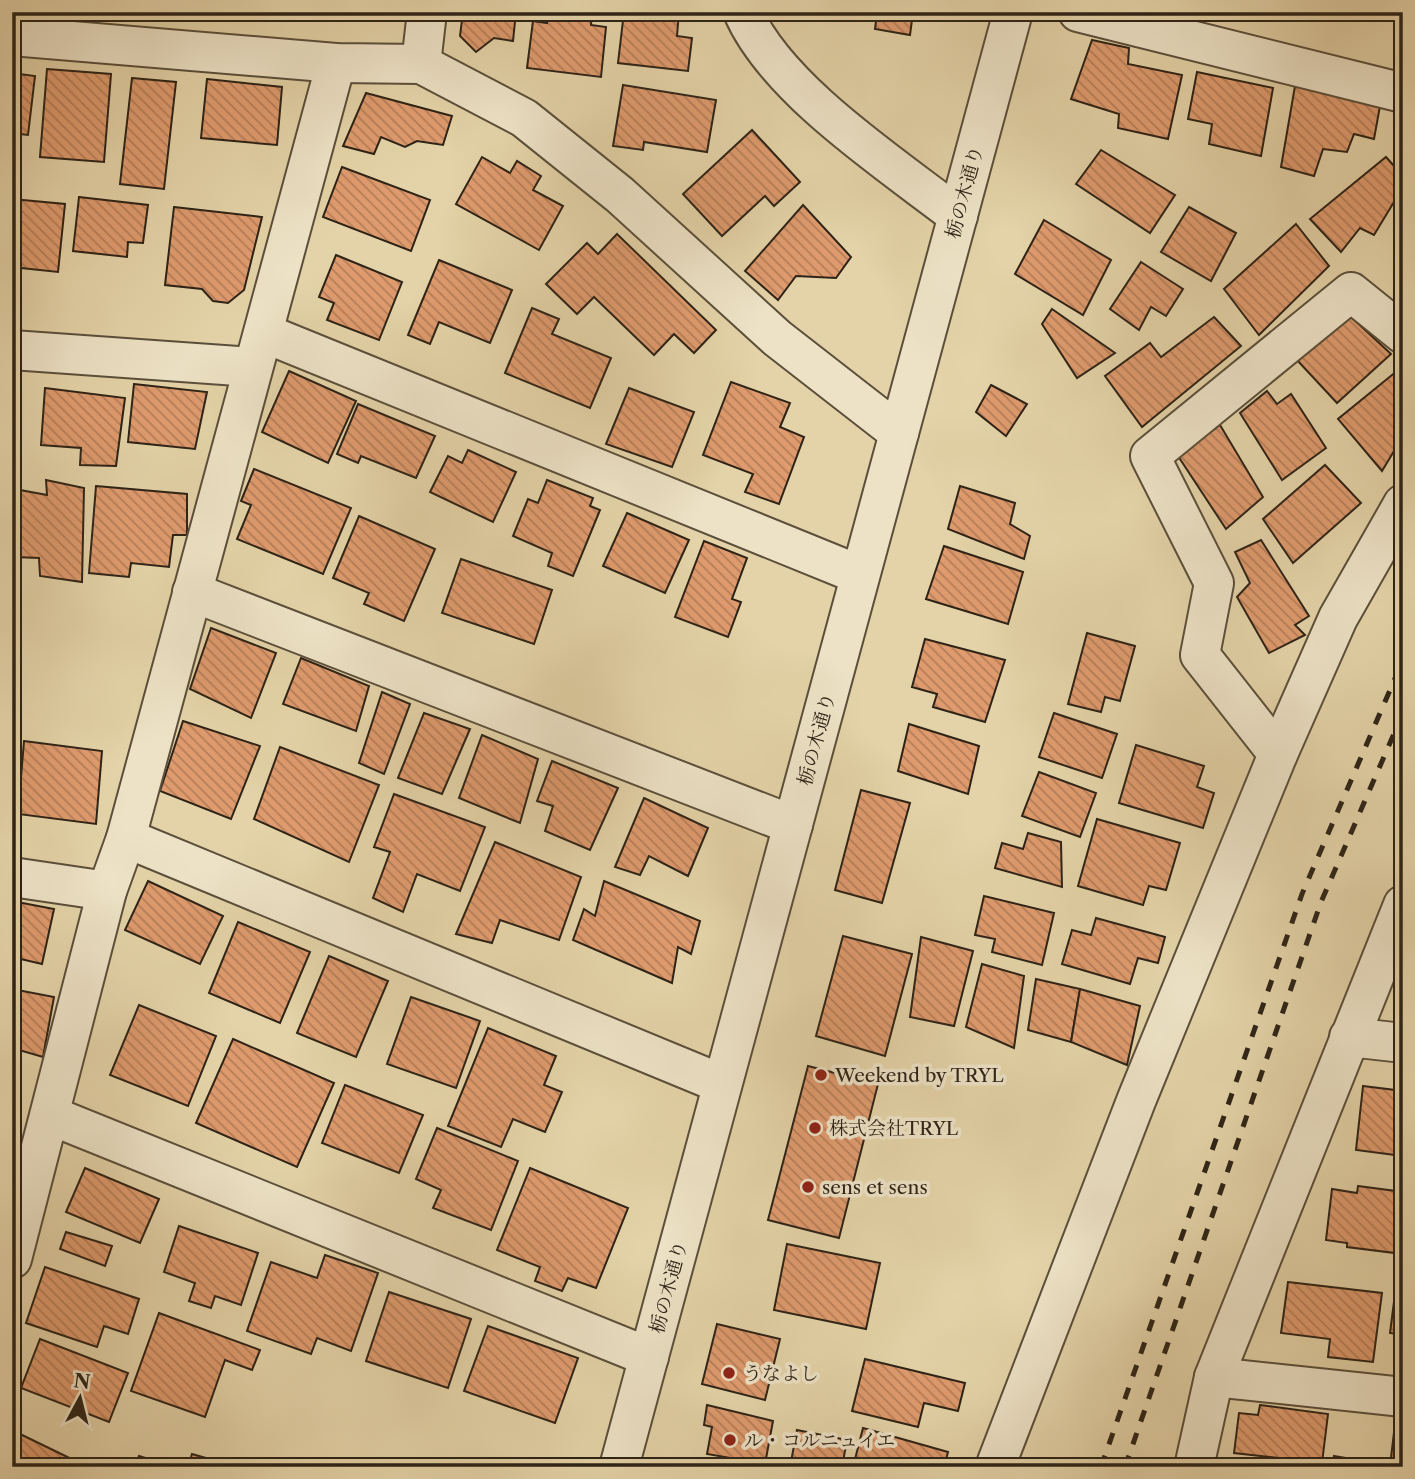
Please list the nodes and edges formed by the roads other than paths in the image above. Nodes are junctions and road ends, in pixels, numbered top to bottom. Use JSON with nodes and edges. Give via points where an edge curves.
{"nodes":[{"id":1,"x":427,"y":12,"type":"edge"},
{"id":2,"x":743,"y":12,"type":"edge"},
{"id":3,"x":1013,"y":12,"type":"edge"},
{"id":4,"x":1078,"y":12,"type":"edge"},
{"id":5,"x":12,"y":36,"type":"edge"},
{"id":6,"x":336,"y":63,"type":"junction"},
{"id":7,"x":421,"y":64,"type":"junction"},
{"id":8,"x":1403,"y":93,"type":"edge"},
{"id":9,"x":958,"y":216,"type":"junction"},
{"id":10,"x":1403,"y":334,"type":"edge"},
{"id":11,"x":12,"y":350,"type":"edge"},
{"id":12,"x":258,"y":350,"type":"junction"},
{"id":13,"x":899,"y":433,"type":"junction"},
{"id":14,"x":1403,"y":505,"type":"edge"},
{"id":15,"x":860,"y":575,"type":"junction"},
{"id":16,"x":192,"y":592,"type":"junction"},
{"id":17,"x":1278,"y":754,"type":"junction"},
{"id":18,"x":793,"y":825,"type":"junction"},
{"id":19,"x":126,"y":838,"type":"junction"},
{"id":20,"x":12,"y":877,"type":"edge"},
{"id":21,"x":107,"y":891,"type":"junction"},
{"id":22,"x":1403,"y":905,"type":"edge"},
{"id":23,"x":1349,"y":1037,"type":"junction"},
{"id":24,"x":1403,"y":1043,"type":"edge"},
{"id":25,"x":722,"y":1084,"type":"junction"},
{"id":26,"x":52,"y":1116,"type":"junction"},
{"id":27,"x":12,"y":1259,"type":"edge"},
{"id":28,"x":649,"y":1357,"type":"junction"},
{"id":29,"x":1214,"y":1377,"type":"junction"},
{"id":30,"x":1403,"y":1397,"type":"edge"},
{"id":31,"x":619,"y":1467,"type":"edge"},
{"id":32,"x":995,"y":1467,"type":"edge"},
{"id":33,"x":1194,"y":1467,"type":"edge"}],
"edges":[{"from":1,"to":7,"type":"street"},
{"from":2,"to":9,"type":"street","via":[[754,37],[827,115]]},
{"from":3,"to":9,"type":"street","name":"栃の木通り"},
{"from":4,"to":8,"type":"street"},
{"from":5,"to":6,"type":"street"},
{"from":6,"to":7,"type":"street"},
{"from":6,"to":12,"type":"street"},
{"from":7,"to":13,"type":"street","via":[[524,118],[620,195],[777,338]]},
{"from":9,"to":13,"type":"street","name":"栃の木通り"},
{"from":10,"to":17,"type":"street","via":[[1350,292],[1150,456],[1214,583],[1200,655]]},
{"from":11,"to":12,"type":"street"},
{"from":12,"to":15,"type":"street"},
{"from":12,"to":16,"type":"street"},
{"from":13,"to":15,"type":"street","name":"栃の木通り"},
{"from":14,"to":17,"type":"street","via":[[1338,618]]},
{"from":15,"to":18,"type":"street","name":"栃の木通り"},
{"from":16,"to":18,"type":"street"},
{"from":16,"to":19,"type":"street"},
{"from":17,"to":32,"type":"street","via":[[1136,1101]]},
{"from":18,"to":25,"type":"street","name":"栃の木通り"},
{"from":19,"to":21,"type":"street"},
{"from":19,"to":25,"type":"street"},
{"from":20,"to":21,"type":"street"},
{"from":21,"to":26,"type":"street"},
{"from":22,"to":23,"type":"street"},
{"from":23,"to":24,"type":"street"},
{"from":23,"to":29,"type":"street"},
{"from":25,"to":28,"type":"street","name":"栃の木通り"},
{"from":26,"to":27,"type":"street"},
{"from":26,"to":28,"type":"street"},
{"from":28,"to":31,"type":"street","name":"栃の木通り"},
{"from":29,"to":30,"type":"street"},
{"from":29,"to":33,"type":"street"}]}
